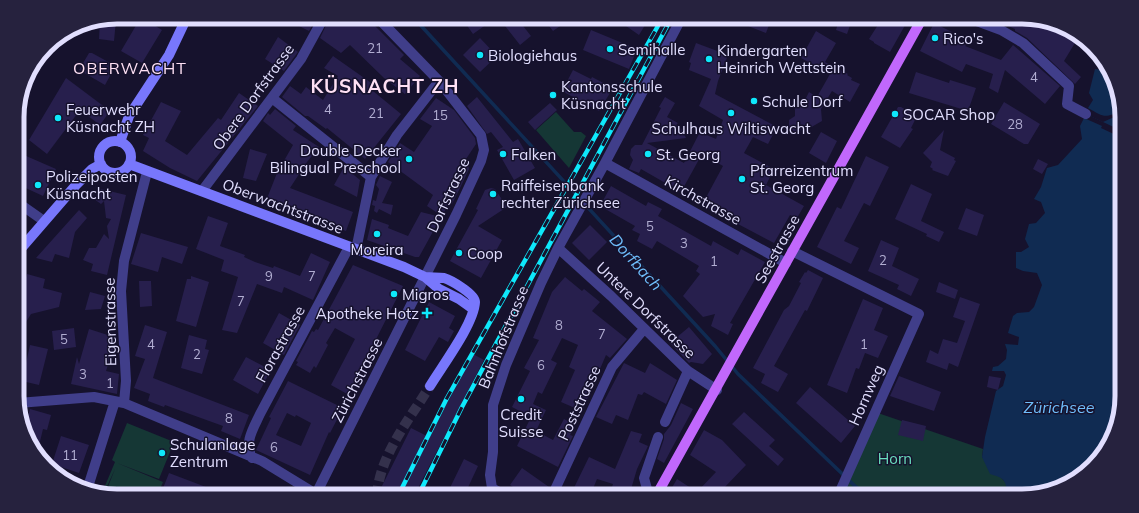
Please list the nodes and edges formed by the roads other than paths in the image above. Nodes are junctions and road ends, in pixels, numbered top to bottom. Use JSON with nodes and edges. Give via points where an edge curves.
{"nodes":[{"id":1,"x":184,"y":24,"type":"edge"},
{"id":2,"x":320,"y":24,"type":"edge"},
{"id":3,"x":384,"y":24,"type":"edge"},
{"id":4,"x":678,"y":24,"type":"edge"},
{"id":5,"x":919,"y":24,"type":"edge"},
{"id":6,"x":985,"y":24,"type":"edge"},
{"id":7,"x":439,"y":81,"type":"junction"},
{"id":8,"x":272,"y":98,"type":"junction"},
{"id":9,"x":1086,"y":114,"type":"dead end"},
{"id":10,"x":120,"y":142,"type":"junction"},
{"id":11,"x":605,"y":163,"type":"junction"},
{"id":12,"x":101,"y":164,"type":"junction"},
{"id":13,"x":129,"y":164,"type":"junction"},
{"id":14,"x":147,"y":172,"type":"junction"},
{"id":15,"x":371,"y":177,"type":"junction"},
{"id":16,"x":202,"y":191,"type":"junction"},
{"id":17,"x":24,"y":207,"type":"edge"},
{"id":18,"x":44,"y":221,"type":"junction"},
{"id":19,"x":24,"y":245,"type":"edge"},
{"id":20,"x":353,"y":248,"type":"junction"},
{"id":21,"x":558,"y":248,"type":"junction"},
{"id":22,"x":792,"y":251,"type":"junction"},
{"id":23,"x":786,"y":264,"type":"junction"},
{"id":24,"x":425,"y":277,"type":"junction"},
{"id":25,"x":644,"y":329,"type":"junction"},
{"id":26,"x":688,"y":372,"type":"junction"},
{"id":27,"x":430,"y":386,"type":"tunnel mouth"},
{"id":28,"x":716,"y":390,"type":"junction"},
{"id":29,"x":120,"y":402,"type":"junction"},
{"id":30,"x":25,"y":403,"type":"edge"},
{"id":31,"x":665,"y":422,"type":"dead end"},
{"id":32,"x":658,"y":437,"type":"dead end"},
{"id":33,"x":252,"y":458,"type":"junction"},
{"id":34,"x":90,"y":485,"type":"edge"},
{"id":35,"x":306,"y":489,"type":"edge"},
{"id":36,"x":318,"y":489,"type":"edge"},
{"id":37,"x":490,"y":489,"type":"edge"},
{"id":38,"x":555,"y":489,"type":"edge"},
{"id":39,"x":647,"y":489,"type":"edge"},
{"id":40,"x":660,"y":489,"type":"edge"},
{"id":41,"x":841,"y":489,"type":"dead end"}],
"edges":[{"from":1,"to":10,"type":"main road","via":[[169,55],[130,116]]},
{"from":2,"to":8,"type":"street","name":"Obere Dorfstrasse","via":[[301,59]]},
{"from":3,"to":7,"type":"street","name":"Dorfstrasse"},
{"from":4,"to":11,"type":"street","name":"Bahnhofstrasse"},
{"from":5,"to":22,"type":"main road","name":"Seestrasse"},
{"from":6,"to":9,"type":"street","via":[[1023,42],[1068,86],[1067,104]]},
{"from":7,"to":15,"type":"street","name":"Florastrasse","via":[[397,135]]},
{"from":7,"to":24,"type":"street","name":"Dorfstrasse","via":[[481,135],[484,150],[466,195]]},
{"from":8,"to":15,"type":"street"},
{"from":8,"to":16,"type":"street","name":"Obere Dorfstrasse"},
{"from":10,"to":12,"type":"main road","via":[[110,142],[103,147],[99,155]]},
{"from":10,"to":13,"type":"main road","via":[[131,153]]},
{"from":11,"to":21,"type":"street","name":"Bahnhofstrasse"},
{"from":11,"to":23,"type":"street","name":"Kirchstrasse"},
{"from":12,"to":13,"type":"main road","via":[[115,173],[126,169]]},
{"from":12,"to":18,"type":"main road","via":[[76,185]]},
{"from":13,"to":14,"type":"main road","name":"Oberwachtstrasse"},
{"from":14,"to":16,"type":"main road","name":"Oberwachtstrasse"},
{"from":14,"to":29,"type":"street","name":"Eigenstrasse","via":[[124,261],[122,283],[126,381]]},
{"from":15,"to":20,"type":"street","name":"Florastrasse"},
{"from":16,"to":20,"type":"main road","name":"Oberwachtstrasse"},
{"from":17,"to":18,"type":"street"},
{"from":18,"to":19,"type":"main road"},
{"from":20,"to":24,"type":"main road","name":"Oberwachtstrasse"},
{"from":20,"to":33,"type":"street","name":"Florastrasse","via":[[260,414],[248,443]]},
{"from":21,"to":25,"type":"street","name":"Untere Dorfstrasse"},
{"from":21,"to":37,"type":"street","name":"Bahnhofstrasse","via":[[506,365],[493,405]]},
{"from":22,"to":23,"type":"main road","name":"Seestrasse"},
{"from":22,"to":41,"type":"street","name":"Hornweg","via":[[919,314]]},
{"from":23,"to":28,"type":"main road","name":"Seestrasse"},
{"from":24,"to":27,"type":"main road","name":"Oberwachtstrasse","via":[[445,278],[474,298],[473,315]]},
{"from":24,"to":36,"type":"street","name":"Zürichstrasse"},
{"from":25,"to":26,"type":"street","name":"Untere Dorfstrasse"},
{"from":25,"to":38,"type":"street","name":"Poststrasse","via":[[612,367]]},
{"from":26,"to":28,"type":"street","name":"Untere Dorfstrasse"},
{"from":26,"to":31,"type":"street"},
{"from":28,"to":40,"type":"main road","name":"Seestrasse"},
{"from":29,"to":30,"type":"street","via":[[94,397]]},
{"from":29,"to":33,"type":"street"},
{"from":29,"to":34,"type":"street","name":"Eigenstrasse"},
{"from":32,"to":39,"type":"street","via":[[644,478]]},
{"from":33,"to":35,"type":"street","via":[[262,461]]}]}
